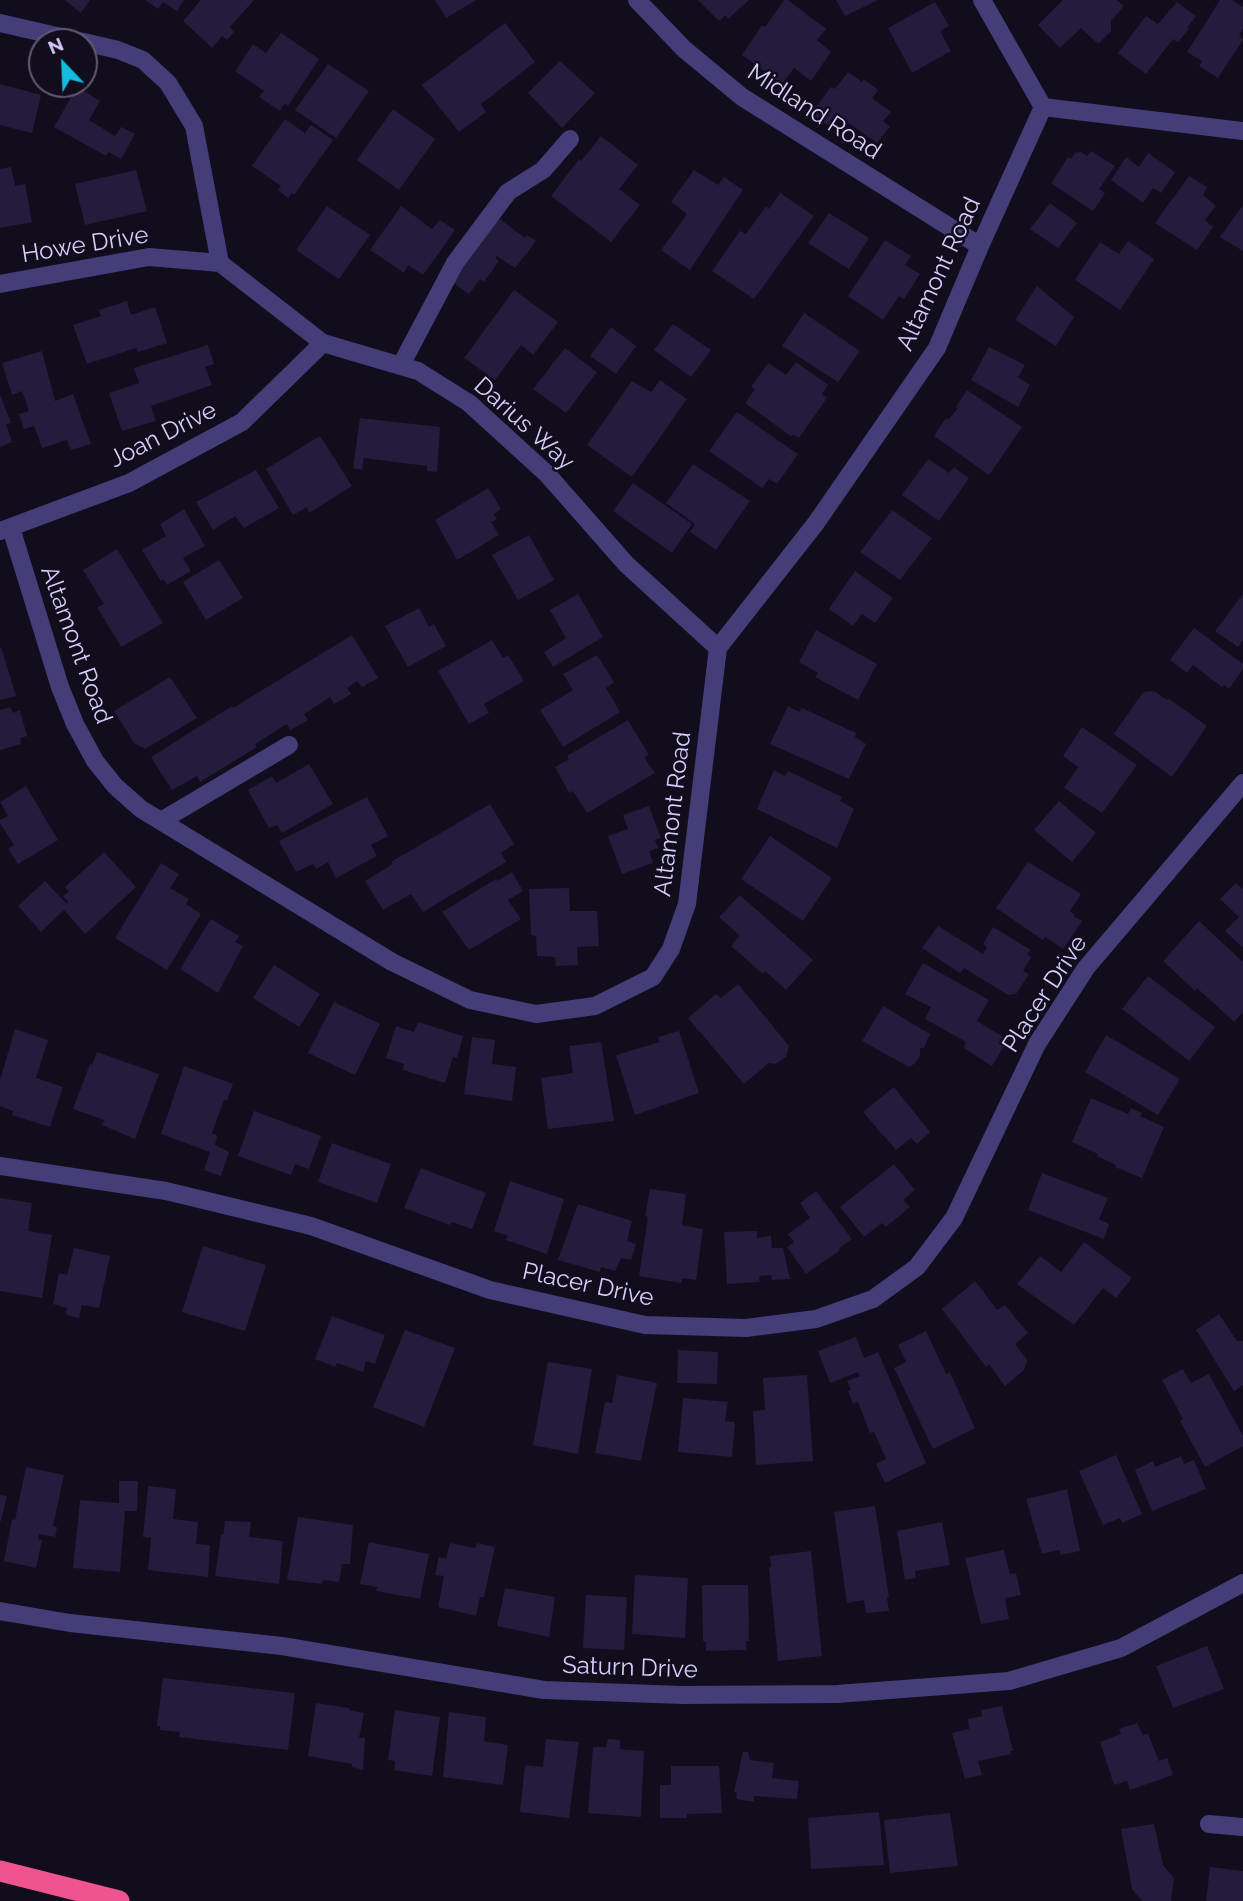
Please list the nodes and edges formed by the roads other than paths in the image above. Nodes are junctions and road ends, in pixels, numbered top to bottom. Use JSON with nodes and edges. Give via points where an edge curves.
{"nodes":[{"id":1,"x":637,"y":0,"type":"edge"},
{"id":2,"x":982,"y":0,"type":"edge"},
{"id":3,"x":0,"y":23,"type":"edge"},
{"id":4,"x":28,"y":29,"type":"edge"},
{"id":5,"x":98,"y":45,"type":"edge"},
{"id":6,"x":1043,"y":107,"type":"junction"},
{"id":7,"x":1243,"y":131,"type":"edge"},
{"id":8,"x":570,"y":139,"type":"dead end"},
{"id":9,"x":980,"y":246,"type":"junction"},
{"id":10,"x":220,"y":263,"type":"junction"},
{"id":11,"x":0,"y":284,"type":"edge"},
{"id":12,"x":323,"y":343,"type":"junction"},
{"id":13,"x":401,"y":365,"type":"junction"},
{"id":14,"x":5,"y":530,"type":"edge"},
{"id":15,"x":719,"y":648,"type":"junction"},
{"id":16,"x":289,"y":745,"type":"dead end"},
{"id":17,"x":1243,"y":783,"type":"edge"},
{"id":18,"x":160,"y":821,"type":"junction"},
{"id":19,"x":0,"y":1166,"type":"edge"},
{"id":20,"x":1243,"y":1583,"type":"edge"},
{"id":21,"x":0,"y":1611,"type":"edge"},
{"id":22,"x":1209,"y":1824,"type":"dead end"},
{"id":23,"x":1243,"y":1827,"type":"edge"},
{"id":24,"x":0,"y":1871,"type":"edge"},
{"id":25,"x":119,"y":1901,"type":"edge"}],
"edges":[{"from":1,"to":9,"type":"street","name":"Midland Road","via":[[684,49],[743,97]]},
{"from":2,"to":6,"type":"street"},
{"from":3,"to":4,"type":"street"},
{"from":5,"to":10,"type":"street","via":[[143,60],[168,83],[194,126]]},
{"from":6,"to":7,"type":"street"},
{"from":6,"to":9,"type":"street","name":"Altamont Road"},
{"from":8,"to":13,"type":"street","via":[[543,170],[508,192],[454,263]]},
{"from":9,"to":15,"type":"street","name":"Altamont Road","via":[[937,348],[816,523]]},
{"from":10,"to":11,"type":"street","name":"Howe Drive","via":[[149,257]]},
{"from":10,"to":12,"type":"street","name":"Darius Way"},
{"from":12,"to":13,"type":"street","name":"Darius Way"},
{"from":12,"to":14,"type":"street","name":"Joan Drive","via":[[242,422],[129,483]]},
{"from":13,"to":15,"type":"street","name":"Darius Way","via":[[469,403],[547,474],[626,564]]},
{"from":14,"to":18,"type":"street","name":"Altamont Road","via":[[75,724],[114,786]]},
{"from":15,"to":18,"type":"street","name":"Altamont Road","via":[[687,904],[671,949],[653,977],[595,1006],[536,1014],[470,1000],[392,962]]},
{"from":16,"to":18,"type":"street"},
{"from":17,"to":19,"type":"street","name":"Placer Drive","via":[[1086,968],[1037,1044],[954,1218],[917,1267],[873,1299],[816,1320],[746,1328],[645,1325],[490,1290],[311,1226],[166,1191]]},
{"from":20,"to":21,"type":"street","name":"Saturn Drive","via":[[1121,1648],[1009,1681],[837,1694],[544,1690],[282,1646]]},
{"from":22,"to":23,"type":"street"},
{"from":24,"to":25,"type":"highway"}]}
